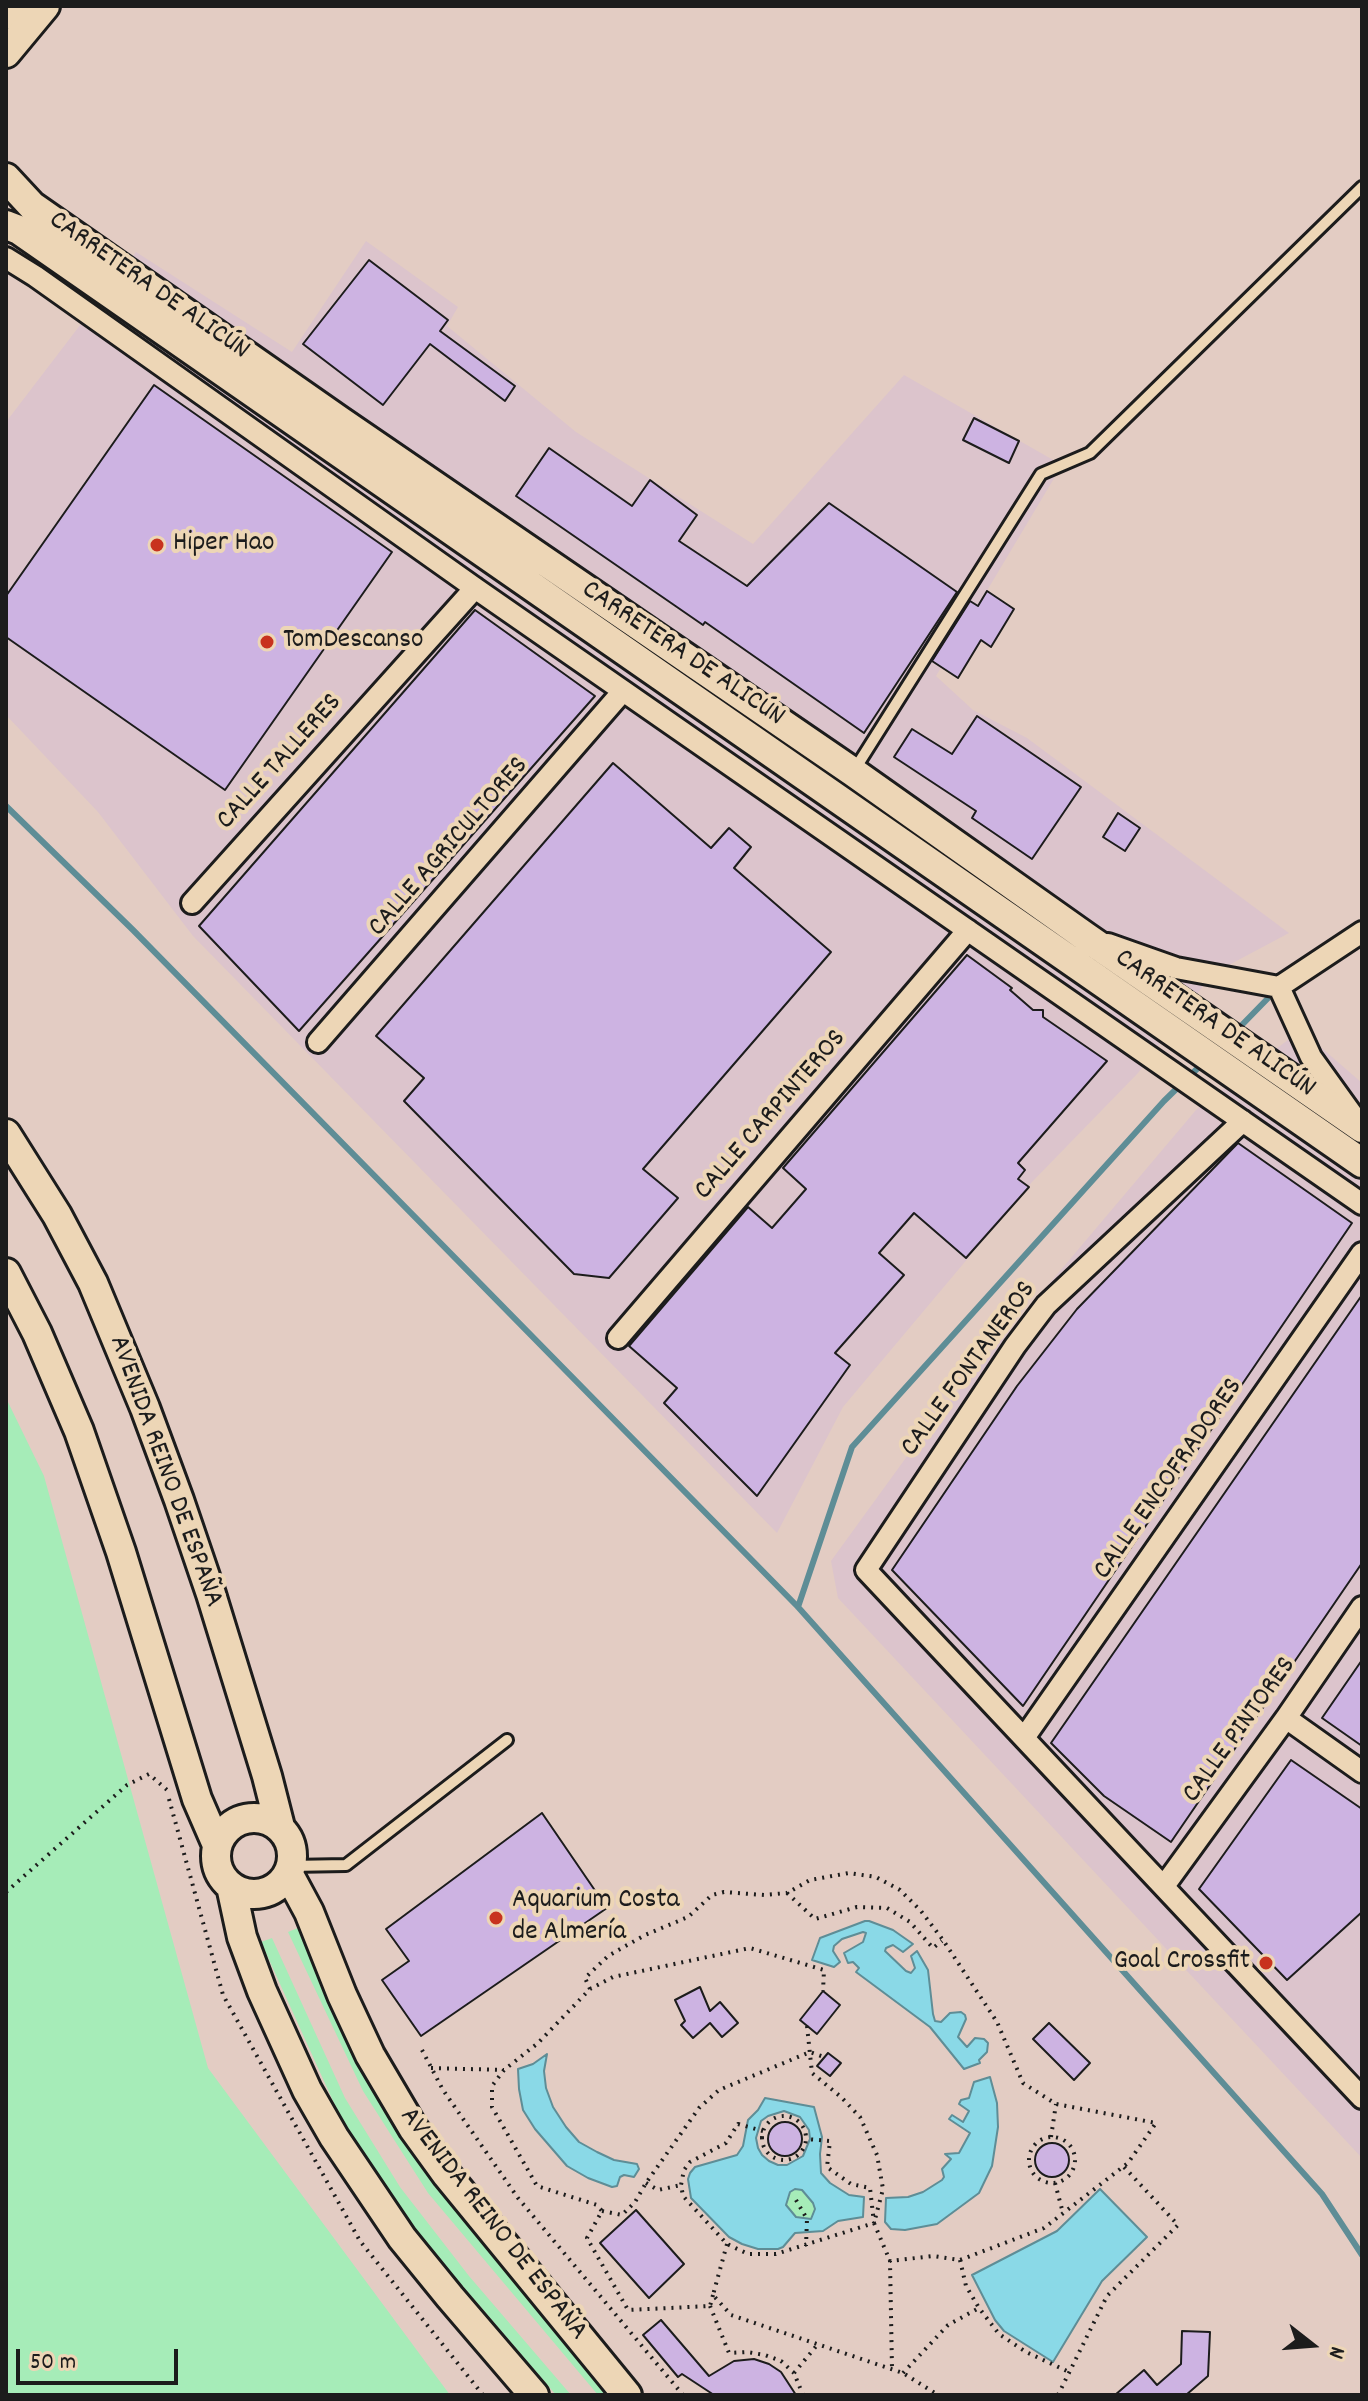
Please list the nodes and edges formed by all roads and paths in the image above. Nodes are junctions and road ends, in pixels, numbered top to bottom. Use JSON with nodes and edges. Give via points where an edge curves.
{"nodes":[{"id":1,"x":42,"y":6,"type":"edge"},
{"id":2,"x":6,"y":19,"type":"edge"},
{"id":3,"x":6,"y":33,"type":"edge"},
{"id":4,"x":6,"y":53,"type":"edge"},
{"id":5,"x":6,"y":178,"type":"edge"},
{"id":6,"x":1362,"y":187,"type":"edge"},
{"id":7,"x":6,"y":225,"type":"edge"},
{"id":8,"x":6,"y":258,"type":"edge"},
{"id":9,"x":475,"y":588,"type":"junction"},
{"id":10,"x":623,"y":691,"type":"junction"},
{"id":11,"x":853,"y":772,"type":"junction"},
{"id":12,"x":192,"y":903,"type":"dead end"},
{"id":13,"x":968,"y":930,"type":"junction"},
{"id":14,"x":1362,"y":932,"type":"edge"},
{"id":15,"x":1086,"y":937,"type":"junction"},
{"id":16,"x":1279,"y":987,"type":"junction"},
{"id":17,"x":318,"y":1042,"type":"dead end"},
{"id":18,"x":1243,"y":1121,"type":"junction"},
{"id":19,"x":1362,"y":1127,"type":"edge"},
{"id":20,"x":6,"y":1134,"type":"edge"},
{"id":21,"x":1362,"y":1163,"type":"edge"},
{"id":22,"x":1362,"y":1204,"type":"edge"},
{"id":23,"x":1362,"y":1253,"type":"edge"},
{"id":24,"x":6,"y":1273,"type":"edge"},
{"id":25,"x":618,"y":1338,"type":"dead end"},
{"id":26,"x":1362,"y":1607,"type":"edge"},
{"id":27,"x":1286,"y":1718,"type":"junction"},
{"id":28,"x":1024,"y":1738,"type":"junction"},
{"id":29,"x":507,"y":1740,"type":"dead end"},
{"id":30,"x":1362,"y":1772,"type":"edge"},
{"id":31,"x":166,"y":1790,"type":"dead end"},
{"id":32,"x":280,"y":1827,"type":"junction"},
{"id":33,"x":217,"y":1845,"type":"junction"},
{"id":34,"x":289,"y":1870,"type":"junction"},
{"id":35,"x":231,"y":1886,"type":"junction"},
{"id":36,"x":1164,"y":1886,"type":"junction"},
{"id":37,"x":6,"y":1892,"type":"edge"},
{"id":38,"x":787,"y":1893,"type":"junction"},
{"id":39,"x":943,"y":1940,"type":"junction"},
{"id":40,"x":590,"y":1989,"type":"junction"},
{"id":41,"x":823,"y":1991,"type":"dead end"},
{"id":42,"x":807,"y":2026,"type":"dead end"},
{"id":43,"x":422,"y":2050,"type":"dead end"},
{"id":44,"x":810,"y":2052,"type":"junction"},
{"id":45,"x":824,"y":2057,"type":"dead end"},
{"id":46,"x":431,"y":2068,"type":"junction"},
{"id":47,"x":504,"y":2070,"type":"junction"},
{"id":48,"x":1362,"y":2098,"type":"edge"},
{"id":49,"x":1056,"y":2104,"type":"junction"},
{"id":50,"x":760,"y":2130,"type":"junction"},
{"id":51,"x":1051,"y":2137,"type":"junction"},
{"id":52,"x":808,"y":2139,"type":"junction"},
{"id":53,"x":1124,"y":2166,"type":"junction"},
{"id":54,"x":646,"y":2183,"type":"junction"},
{"id":55,"x":1055,"y":2183,"type":"junction"},
{"id":56,"x":681,"y":2185,"type":"junction"},
{"id":57,"x":796,"y":2200,"type":"dead end"},
{"id":58,"x":602,"y":2211,"type":"junction"},
{"id":59,"x":1063,"y":2213,"type":"junction"},
{"id":60,"x":874,"y":2223,"type":"junction"},
{"id":61,"x":727,"y":2244,"type":"junction"},
{"id":62,"x":806,"y":2246,"type":"junction"},
{"id":63,"x":960,"y":2260,"type":"junction"},
{"id":64,"x":890,"y":2261,"type":"junction"},
{"id":65,"x":713,"y":2295,"type":"junction"},
{"id":66,"x":710,"y":2306,"type":"junction"},
{"id":67,"x":979,"y":2308,"type":"junction"},
{"id":68,"x":628,"y":2310,"type":"junction"},
{"id":69,"x":620,"y":2320,"type":"junction"},
{"id":70,"x":818,"y":2344,"type":"junction"},
{"id":71,"x":892,"y":2369,"type":"junction"},
{"id":72,"x":1069,"y":2372,"type":"junction"},
{"id":73,"x":794,"y":2373,"type":"junction"},
{"id":74,"x":903,"y":2373,"type":"junction"},
{"id":75,"x":534,"y":2395,"type":"edge"},
{"id":76,"x":627,"y":2395,"type":"edge"},
{"id":77,"x":683,"y":2395,"type":"edge"},
{"id":78,"x":803,"y":2395,"type":"edge"},
{"id":79,"x":938,"y":2395,"type":"edge"},
{"id":80,"x":1058,"y":2395,"type":"edge"}],
"edges":[{"from":1,"to":2,"type":"street"},
{"from":1,"to":3,"type":"main road"},
{"from":1,"to":4,"type":"main road"},
{"from":5,"to":11,"type":"main road","name":"CARRETERA DE ALICÚN","via":[[32,206]]},
{"from":6,"to":11,"type":"lane","via":[[1090,453],[1041,474]]},
{"from":7,"to":21,"type":"main road","name":"CARRETERA DE ALICÚN"},
{"from":8,"to":9,"type":"street"},
{"from":9,"to":10,"type":"street"},
{"from":9,"to":12,"type":"street","name":"CALLE TALLERES"},
{"from":10,"to":13,"type":"street"},
{"from":10,"to":17,"type":"street","name":"CALLE AGRICULTORES"},
{"from":11,"to":15,"type":"main road","name":"CARRETERA DE ALICÚN"},
{"from":13,"to":18,"type":"street"},
{"from":13,"to":25,"type":"street","name":"CALLE CARPINTEROS"},
{"from":14,"to":16,"type":"street"},
{"from":15,"to":16,"type":"street","via":[[1176,968]]},
{"from":15,"to":19,"type":"main road","name":"CARRETERA DE ALICÚN"},
{"from":16,"to":19,"type":"street","via":[[1311,1057]]},
{"from":18,"to":22,"type":"street"},
{"from":18,"to":28,"type":"street","name":"CALLE FONTANEROS","via":[[1046,1305],[866,1570]]},
{"from":20,"to":32,"type":"main road","name":"AVENIDA REINO DE ESPAÑA","via":[[93,1283],[145,1408],[211,1594]]},
{"from":23,"to":28,"type":"street","name":"CALLE ENCOFRADORES"},
{"from":24,"to":33,"type":"main road","via":[[79,1431],[197,1799]]},
{"from":26,"to":27,"type":"street","name":"CALLE PINTORES"},
{"from":27,"to":30,"type":"street"},
{"from":27,"to":36,"type":"street","name":"CALLE PINTORES"},
{"from":28,"to":36,"type":"street"},
{"from":29,"to":34,"type":"lane","via":[[346,1865]]},
{"from":31,"to":37,"type":"path","via":[[149,1774],[127,1785]]},
{"from":32,"to":33,"type":"main road","via":[[270,1820],[244,1818],[232,1824]]},
{"from":32,"to":34,"type":"main road","via":[[292,1848]]},
{"from":33,"to":35,"type":"main road","via":[[219,1870]]},
{"from":34,"to":35,"type":"main road","via":[[281,1883],[259,1894]]},
{"from":34,"to":76,"type":"main road","name":"AVENIDA REINO DE ESPAÑA","via":[[370,2055],[413,2128]]},
{"from":35,"to":75,"type":"main road","via":[[262,1991],[334,2137],[402,2238]]},
{"from":36,"to":48,"type":"street"},
{"from":38,"to":39,"type":"path","via":[[815,1919],[857,1907],[887,1908],[910,1922],[933,1948]]},
{"from":38,"to":39,"type":"path","via":[[810,1880],[849,1873],[876,1877],[900,1890]]},
{"from":38,"to":40,"type":"path","via":[[712,1895],[688,1917],[608,1956],[585,1978]]},
{"from":39,"to":49,"type":"path","via":[[997,2022],[1023,2083]]},
{"from":40,"to":41,"type":"path","via":[[613,1977],[750,1948],[824,1970]]},
{"from":40,"to":47,"type":"path"},
{"from":42,"to":44,"type":"path"},
{"from":43,"to":46,"type":"path"},
{"from":44,"to":45,"type":"path"},
{"from":44,"to":54,"type":"path","via":[[719,2090],[699,2108]]},
{"from":44,"to":60,"type":"path","via":[[812,2073],[860,2117],[877,2155],[883,2189]]},
{"from":46,"to":47,"type":"path"},
{"from":46,"to":69,"type":"path","via":[[518,2198]]},
{"from":47,"to":58,"type":"path","via":[[492,2086],[492,2107],[537,2186]]},
{"from":49,"to":51,"type":"path"},
{"from":49,"to":53,"type":"path","via":[[1156,2123]]},
{"from":50,"to":52,"type":"path","via":[[784,2116],[797,2120]]},
{"from":50,"to":52,"type":"path","via":[[767,2152],[779,2160],[794,2158]]},
{"from":50,"to":56,"type":"path","via":[[738,2124],[726,2143],[690,2162]]},
{"from":51,"to":55,"type":"path","via":[[1066,2142],[1075,2163],[1068,2176]]},
{"from":51,"to":55,"type":"path","via":[[1038,2142],[1029,2162],[1035,2176]]},
{"from":52,"to":60,"type":"path","via":[[830,2141],[827,2167],[851,2184],[870,2188]]},
{"from":53,"to":59,"type":"path"},
{"from":53,"to":72,"type":"path","via":[[1178,2225],[1107,2296]]},
{"from":54,"to":56,"type":"path","via":[[658,2190]]},
{"from":54,"to":58,"type":"path","via":[[622,2215]]},
{"from":55,"to":59,"type":"path"},
{"from":56,"to":61,"type":"path","via":[[683,2196]]},
{"from":57,"to":62,"type":"path","via":[[807,2219]]},
{"from":58,"to":68,"type":"path","via":[[587,2238]]},
{"from":59,"to":63,"type":"path","via":[[1044,2228]]},
{"from":60,"to":62,"type":"path"},
{"from":60,"to":64,"type":"path"},
{"from":61,"to":62,"type":"path","via":[[748,2254]]},
{"from":61,"to":65,"type":"path"},
{"from":63,"to":64,"type":"path","via":[[933,2256]]},
{"from":63,"to":67,"type":"path"},
{"from":64,"to":71,"type":"path"},
{"from":65,"to":66,"type":"path"},
{"from":65,"to":70,"type":"path","via":[[731,2315]]},
{"from":66,"to":68,"type":"path"},
{"from":66,"to":73,"type":"path","via":[[729,2353],[765,2355]]},
{"from":67,"to":72,"type":"path","via":[[999,2334]]},
{"from":67,"to":74,"type":"path","via":[[948,2325]]},
{"from":68,"to":69,"type":"path"},
{"from":69,"to":77,"type":"path"},
{"from":70,"to":71,"type":"path"},
{"from":70,"to":73,"type":"path"},
{"from":71,"to":74,"type":"path"},
{"from":72,"to":80,"type":"path"},
{"from":73,"to":78,"type":"path"},
{"from":74,"to":79,"type":"path"}]}
